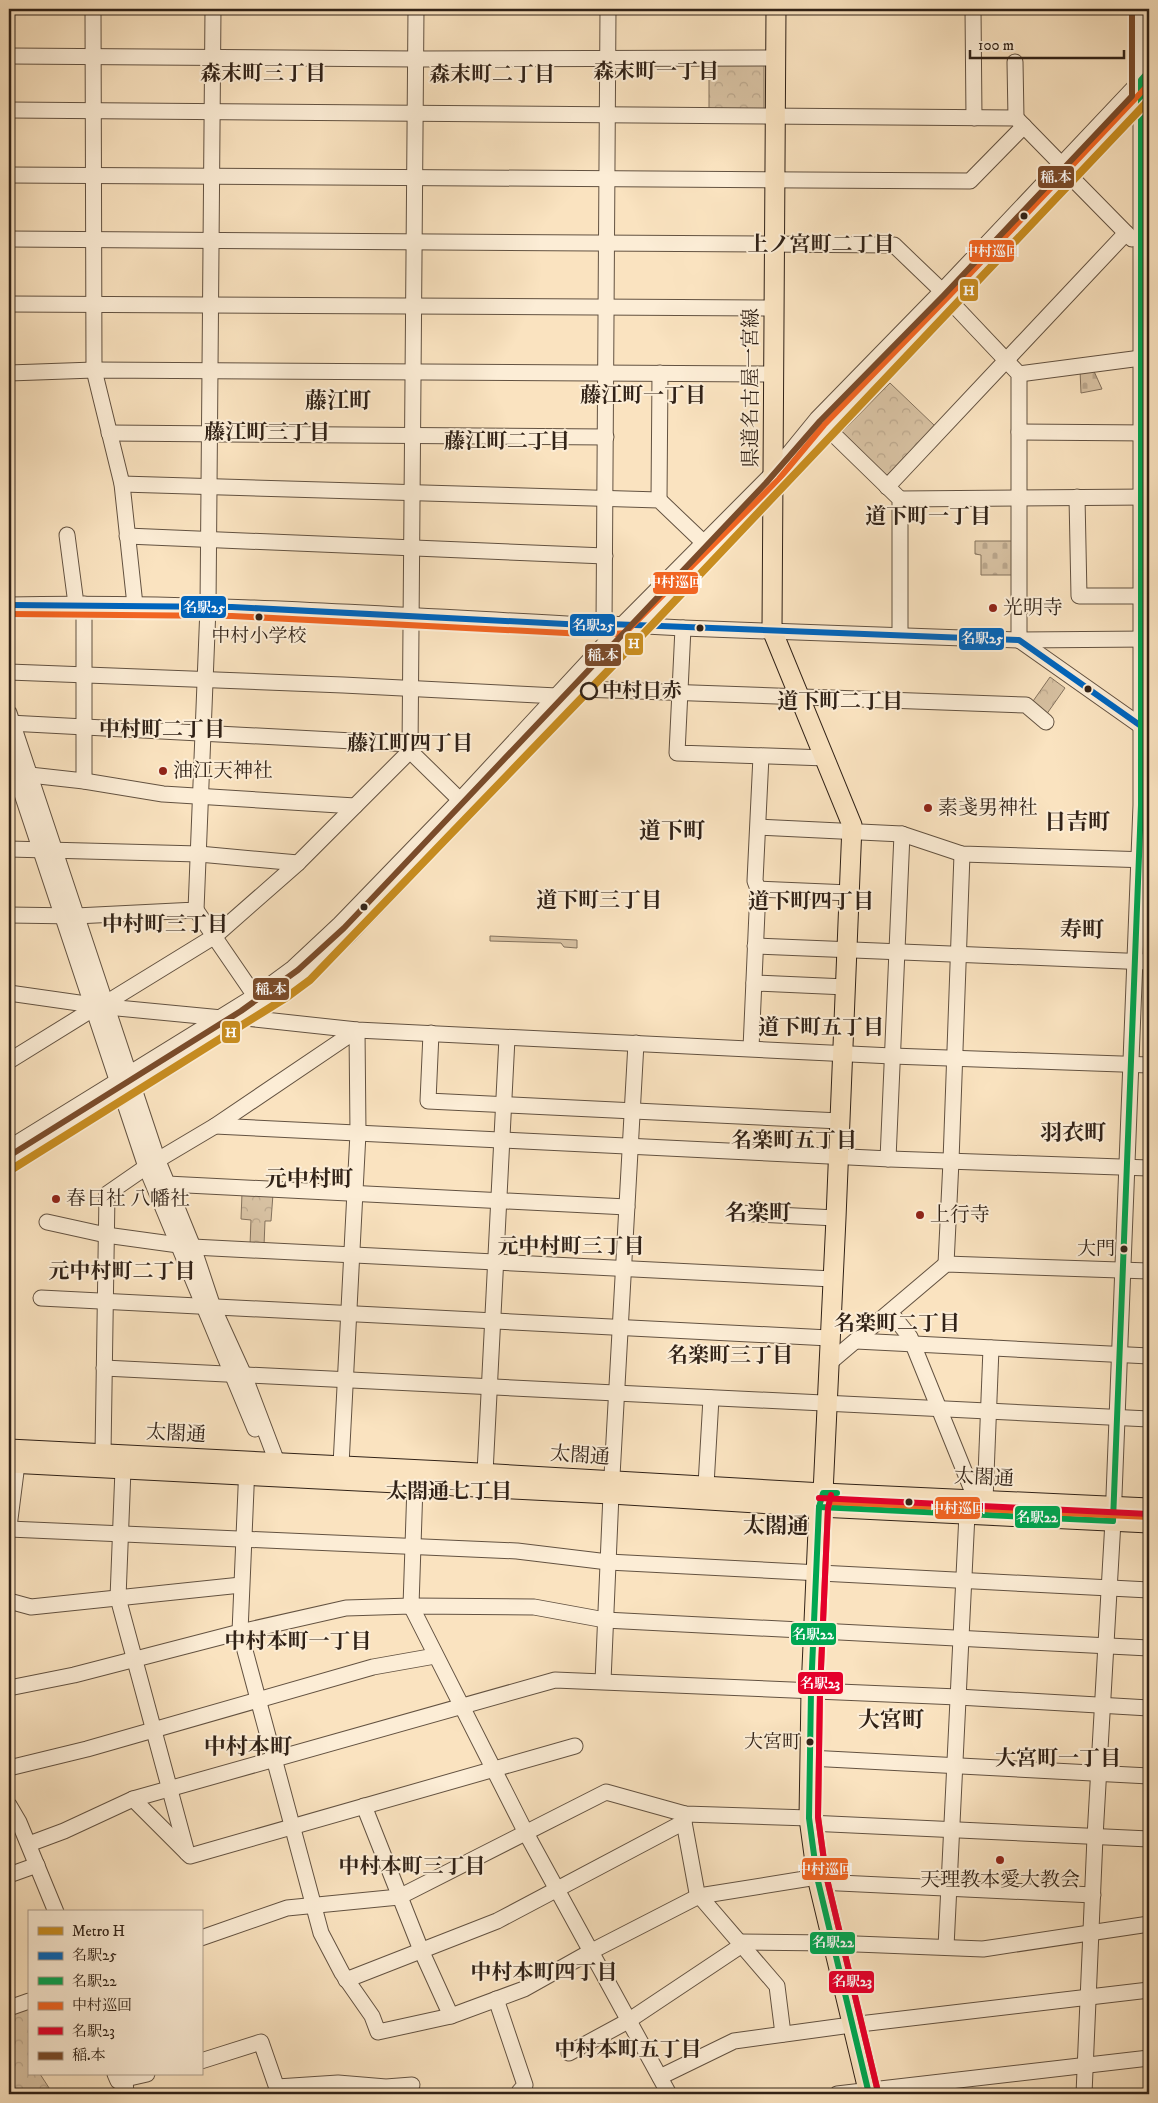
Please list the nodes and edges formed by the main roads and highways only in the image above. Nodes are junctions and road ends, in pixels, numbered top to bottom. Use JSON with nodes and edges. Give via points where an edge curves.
{"nodes":[{"id":1,"x":776,"y":9,"type":"edge"},
{"id":2,"x":11,"y":1459,"type":"edge"},
{"id":3,"x":247,"y":1468,"type":"junction"},
{"id":4,"x":611,"y":1488,"type":"junction"},
{"id":5,"x":821,"y":1500,"type":"junction"},
{"id":6,"x":1149,"y":1508,"type":"edge"},
{"id":7,"x":1113,"y":1514,"type":"junction"},
{"id":8,"x":1149,"y":1522,"type":"edge"},
{"id":9,"x":868,"y":2092,"type":"edge"}],
"edges":[{"from":1,"to":5,"type":"main road","name":"県道名古屋一宮線","via":[[772,630],[852,825]]},
{"from":2,"to":3,"type":"main road","name":"太閤通","via":[[123,1469]]},
{"from":2,"to":3,"type":"main road","name":"太閤通","via":[[103,1453]]},
{"from":3,"to":4,"type":"main road","name":"太閤通","via":[[415,1485]]},
{"from":3,"to":4,"type":"main road","name":"太閤通","via":[[273,1462],[340,1465],[485,1473]]},
{"from":4,"to":5,"type":"main road","name":"太閤通"},
{"from":4,"to":5,"type":"main road","name":"太閤通","via":[[706,1485]]},
{"from":5,"to":7,"type":"main road","name":"太閤通"},
{"from":5,"to":9,"type":"main road","name":"県道名古屋一宮線","via":[[813,1632],[809,1821],[817,1879]]},
{"from":6,"to":7,"type":"main road","name":"太閤通"},
{"from":7,"to":8,"type":"main road","name":"太閤通"}]}
